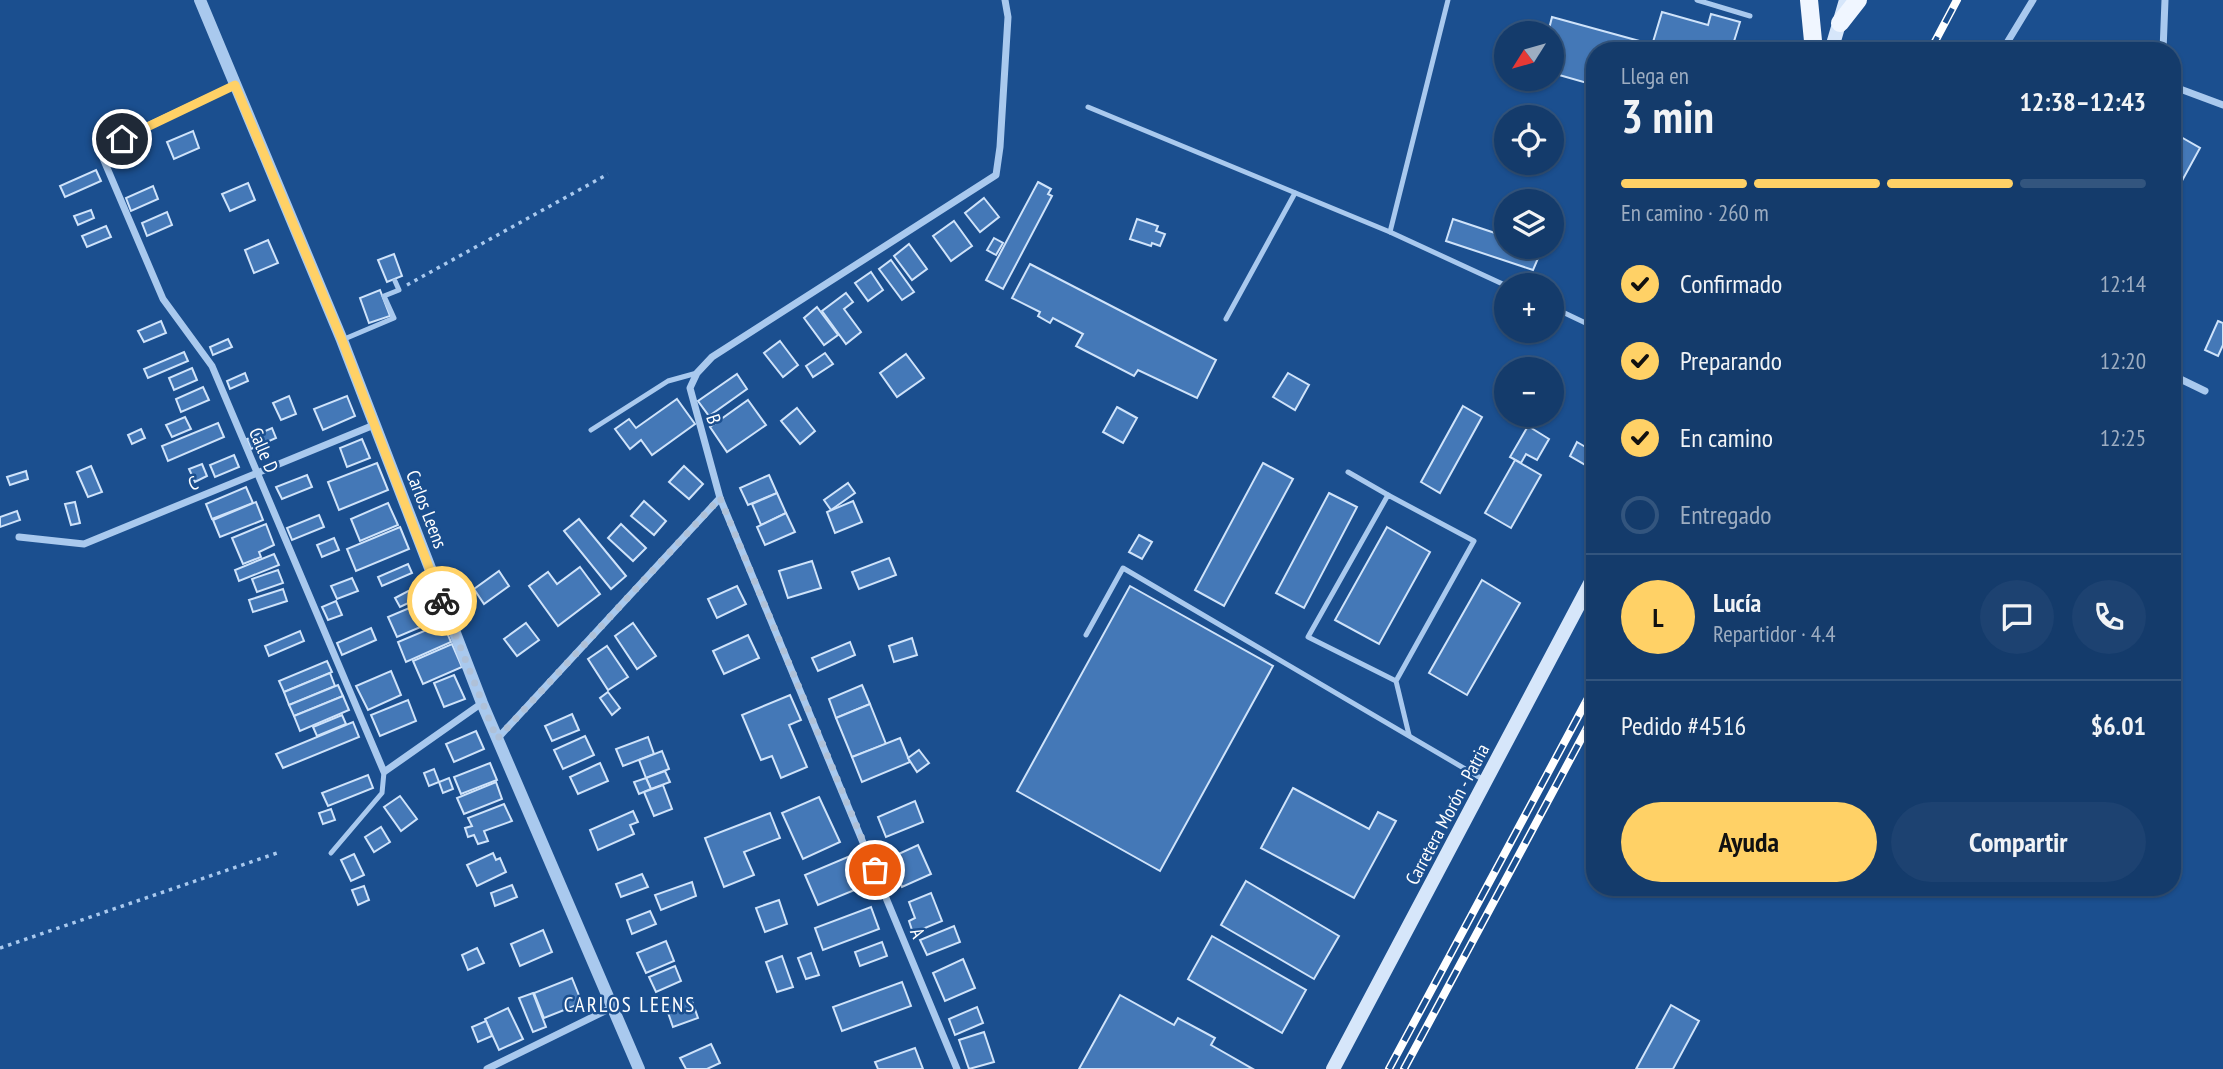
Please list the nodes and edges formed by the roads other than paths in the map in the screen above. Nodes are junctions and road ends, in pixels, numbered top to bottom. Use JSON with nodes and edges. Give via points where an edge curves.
{"nodes":[{"id":1,"x":200,"y":0,"type":"edge"},
{"id":2,"x":1005,"y":0,"type":"edge"},
{"id":3,"x":1448,"y":0,"type":"edge"},
{"id":4,"x":1697,"y":0,"type":"edge"},
{"id":5,"x":1809,"y":0,"type":"edge"},
{"id":6,"x":1846,"y":0,"type":"edge"},
{"id":7,"x":1858,"y":0,"type":"edge"},
{"id":8,"x":2033,"y":0,"type":"edge"},
{"id":9,"x":2165,"y":0,"type":"edge"},
{"id":10,"x":1750,"y":16,"type":"dead end"},
{"id":11,"x":1840,"y":23,"type":"junction"},
{"id":12,"x":1813,"y":42,"type":"edge"},
{"id":13,"x":1834,"y":42,"type":"edge"},
{"id":14,"x":2008,"y":42,"type":"edge"},
{"id":15,"x":2163,"y":42,"type":"edge"},
{"id":16,"x":235,"y":85,"type":"junction"},
{"id":17,"x":2181,"y":89,"type":"edge"},
{"id":18,"x":2223,"y":105,"type":"edge"},
{"id":19,"x":1088,"y":107,"type":"dead end"},
{"id":20,"x":1295,"y":193,"type":"junction"},
{"id":21,"x":1390,"y":232,"type":"junction"},
{"id":22,"x":1494,"y":280,"type":"edge"},
{"id":23,"x":395,"y":281,"type":"dead end"},
{"id":24,"x":1564,"y":313,"type":"edge"},
{"id":25,"x":1226,"y":319,"type":"dead end"},
{"id":26,"x":1586,"y":323,"type":"edge"},
{"id":27,"x":342,"y":340,"type":"junction"},
{"id":28,"x":697,"y":373,"type":"junction"},
{"id":29,"x":2181,"y":379,"type":"edge"},
{"id":30,"x":2205,"y":391,"type":"dead end"},
{"id":31,"x":374,"y":425,"type":"junction"},
{"id":32,"x":591,"y":430,"type":"dead end"},
{"id":33,"x":1348,"y":472,"type":"dead end"},
{"id":34,"x":257,"y":473,"type":"junction"},
{"id":35,"x":1388,"y":495,"type":"junction"},
{"id":36,"x":720,"y":498,"type":"junction"},
{"id":37,"x":19,"y":537,"type":"dead end"},
{"id":38,"x":1586,"y":591,"type":"edge"},
{"id":39,"x":1086,"y":635,"type":"dead end"},
{"id":40,"x":1396,"y":681,"type":"junction"},
{"id":41,"x":482,"y":704,"type":"junction"},
{"id":42,"x":1409,"y":735,"type":"junction"},
{"id":43,"x":497,"y":739,"type":"junction"},
{"id":44,"x":384,"y":772,"type":"junction"},
{"id":45,"x":1486,"y":782,"type":"junction"},
{"id":46,"x":331,"y":853,"type":"dead end"},
{"id":47,"x":612,"y":1007,"type":"junction"},
{"id":48,"x":487,"y":1069,"type":"edge"},
{"id":49,"x":639,"y":1069,"type":"edge"},
{"id":50,"x":957,"y":1069,"type":"edge"},
{"id":51,"x":1333,"y":1069,"type":"edge"}],
"edges":[{"from":1,"to":16,"type":"street","name":"Carlos Leens"},
{"from":2,"to":28,"type":"street","via":[[1008,18],[1000,147],[992,180],[712,357]]},
{"from":3,"to":21,"type":"lane"},
{"from":4,"to":10,"type":"lane"},
{"from":5,"to":12,"type":"main road"},
{"from":6,"to":11,"type":"main road"},
{"from":7,"to":11,"type":"main road"},
{"from":8,"to":14,"type":"street"},
{"from":9,"to":15,"type":"street"},
{"from":11,"to":13,"type":"main road"},
{"from":16,"to":27,"type":"street","name":"Carlos Leens"},
{"from":16,"to":34,"type":"street","name":"Calle D","via":[[99,149],[163,299],[212,366]]},
{"from":17,"to":18,"type":"street"},
{"from":19,"to":20,"type":"lane"},
{"from":20,"to":21,"type":"lane"},
{"from":20,"to":25,"type":"lane"},
{"from":21,"to":22,"type":"lane"},
{"from":23,"to":27,"type":"lane","via":[[399,290],[384,296],[394,318]]},
{"from":24,"to":26,"type":"lane"},
{"from":27,"to":31,"type":"street","name":"Carlos Leens"},
{"from":28,"to":32,"type":"lane","via":[[668,381]]},
{"from":28,"to":36,"type":"street","name":"B","via":[[690,388]]},
{"from":29,"to":30,"type":"street"},
{"from":31,"to":34,"type":"street","name":"C"},
{"from":31,"to":41,"type":"street","name":"Carlos Leens"},
{"from":33,"to":35,"type":"lane"},
{"from":34,"to":37,"type":"street","name":"C","via":[[84,544]]},
{"from":34,"to":44,"type":"street","name":"Calle D"},
{"from":35,"to":40,"type":"lane","via":[[1474,541]]},
{"from":35,"to":40,"type":"lane","via":[[1308,637]]},
{"from":36,"to":43,"type":"street"},
{"from":36,"to":50,"type":"street","name":"A"},
{"from":38,"to":45,"type":"main road","name":"Carretera Morón - Patria"},
{"from":39,"to":42,"type":"lane","via":[[1123,568]]},
{"from":40,"to":42,"type":"lane"},
{"from":41,"to":43,"type":"street","name":"Carlos Leens"},
{"from":41,"to":44,"type":"street"},
{"from":42,"to":45,"type":"lane"},
{"from":43,"to":47,"type":"street","name":"Carlos Leens"},
{"from":44,"to":46,"type":"lane","via":[[382,793]]},
{"from":45,"to":51,"type":"main road","name":"Carretera Morón - Patria"},
{"from":47,"to":48,"type":"street"},
{"from":47,"to":49,"type":"street","name":"Carlos Leens"}]}
